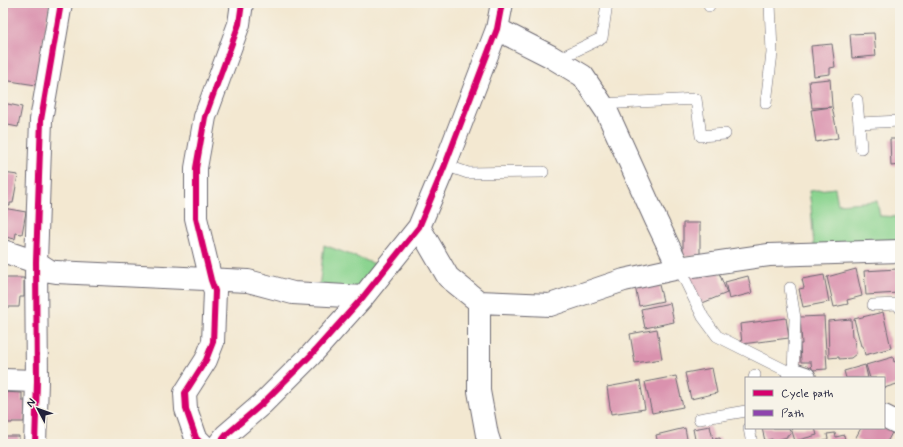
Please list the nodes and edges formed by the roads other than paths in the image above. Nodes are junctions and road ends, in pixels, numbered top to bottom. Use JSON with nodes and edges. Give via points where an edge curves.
{"nodes":[{"id":1,"x":61,"y":3,"type":"edge"},
{"id":2,"x":242,"y":3,"type":"edge"},
{"id":3,"x":502,"y":3,"type":"edge"},
{"id":4,"x":607,"y":3,"type":"edge"},
{"id":5,"x":770,"y":3,"type":"edge"},
{"id":6,"x":498,"y":29,"type":"junction"},
{"id":7,"x":556,"y":60,"type":"junction"},
{"id":8,"x":857,"y":100,"type":"dead end"},
{"id":9,"x":766,"y":103,"type":"dead end"},
{"id":10,"x":601,"y":104,"type":"junction"},
{"id":11,"x":900,"y":121,"type":"edge"},
{"id":12,"x":859,"y":123,"type":"junction"},
{"id":13,"x":725,"y":134,"type":"dead end"},
{"id":14,"x":861,"y":148,"type":"dead end"},
{"id":15,"x":445,"y":165,"type":"junction"},
{"id":16,"x":543,"y":172,"type":"dead end"},
{"id":17,"x":419,"y":227,"type":"junction"},
{"id":18,"x":3,"y":251,"type":"edge"},
{"id":19,"x":900,"y":251,"type":"edge"},
{"id":20,"x":36,"y":262,"type":"junction"},
{"id":21,"x":679,"y":268,"type":"junction"},
{"id":22,"x":211,"y":280,"type":"junction"},
{"id":23,"x":790,"y":288,"type":"dead end"},
{"id":24,"x":363,"y":297,"type":"junction"},
{"id":25,"x":479,"y":302,"type":"junction"},
{"id":26,"x":872,"y":305,"type":"dead end"},
{"id":27,"x":900,"y":308,"type":"edge"},
{"id":28,"x":799,"y":376,"type":"edge"},
{"id":29,"x":3,"y":380,"type":"edge"},
{"id":30,"x":37,"y":381,"type":"junction"},
{"id":31,"x":745,"y":411,"type":"edge"},
{"id":32,"x":885,"y":416,"type":"edge"},
{"id":33,"x":699,"y":419,"type":"dead end"},
{"id":34,"x":900,"y":424,"type":"edge"},
{"id":35,"x":749,"y":429,"type":"edge"},
{"id":36,"x":218,"y":441,"type":"edge"},
{"id":37,"x":35,"y":444,"type":"edge"},
{"id":38,"x":202,"y":444,"type":"edge"},
{"id":39,"x":490,"y":444,"type":"edge"},
{"id":40,"x":752,"y":444,"type":"edge"}],
"edges":[{"from":1,"to":20,"type":"street","via":[[40,120]]},
{"from":2,"to":22,"type":"street","via":[[239,24],[206,117],[196,168],[196,218]]},
{"from":3,"to":6,"type":"street"},
{"from":4,"to":7,"type":"lane","via":[[602,38]]},
{"from":5,"to":9,"type":"lane","via":[[772,53]]},
{"from":6,"to":7,"type":"street"},
{"from":6,"to":15,"type":"street"},
{"from":7,"to":10,"type":"street","via":[[583,76]]},
{"from":8,"to":12,"type":"lane"},
{"from":10,"to":13,"type":"lane","via":[[696,99],[702,136]]},
{"from":10,"to":21,"type":"street"},
{"from":11,"to":12,"type":"lane"},
{"from":12,"to":14,"type":"lane"},
{"from":15,"to":16,"type":"lane","via":[[468,174]]},
{"from":15,"to":17,"type":"street"},
{"from":17,"to":24,"type":"street"},
{"from":17,"to":25,"type":"street","via":[[448,277]]},
{"from":18,"to":20,"type":"street"},
{"from":19,"to":21,"type":"street","via":[[770,255]]},
{"from":20,"to":22,"type":"street","via":[[56,272]]},
{"from":20,"to":30,"type":"street"},
{"from":21,"to":25,"type":"street","via":[[624,280],[550,305]]},
{"from":21,"to":28,"type":"lane","via":[[703,317],[717,336]]},
{"from":22,"to":24,"type":"street","via":[[248,281],[293,293]]},
{"from":22,"to":38,"type":"street","via":[[215,291],[213,342],[206,360],[185,393],[186,409],[196,438]]},
{"from":23,"to":28,"type":"lane"},
{"from":24,"to":36,"type":"street","via":[[262,404]]},
{"from":25,"to":39,"type":"street","via":[[479,391]]},
{"from":26,"to":27,"type":"lane","via":[[899,304]]},
{"from":29,"to":30,"type":"street"},
{"from":30,"to":37,"type":"street"},
{"from":31,"to":33,"type":"lane"},
{"from":32,"to":34,"type":"street"},
{"from":35,"to":40,"type":"lane"}]}
